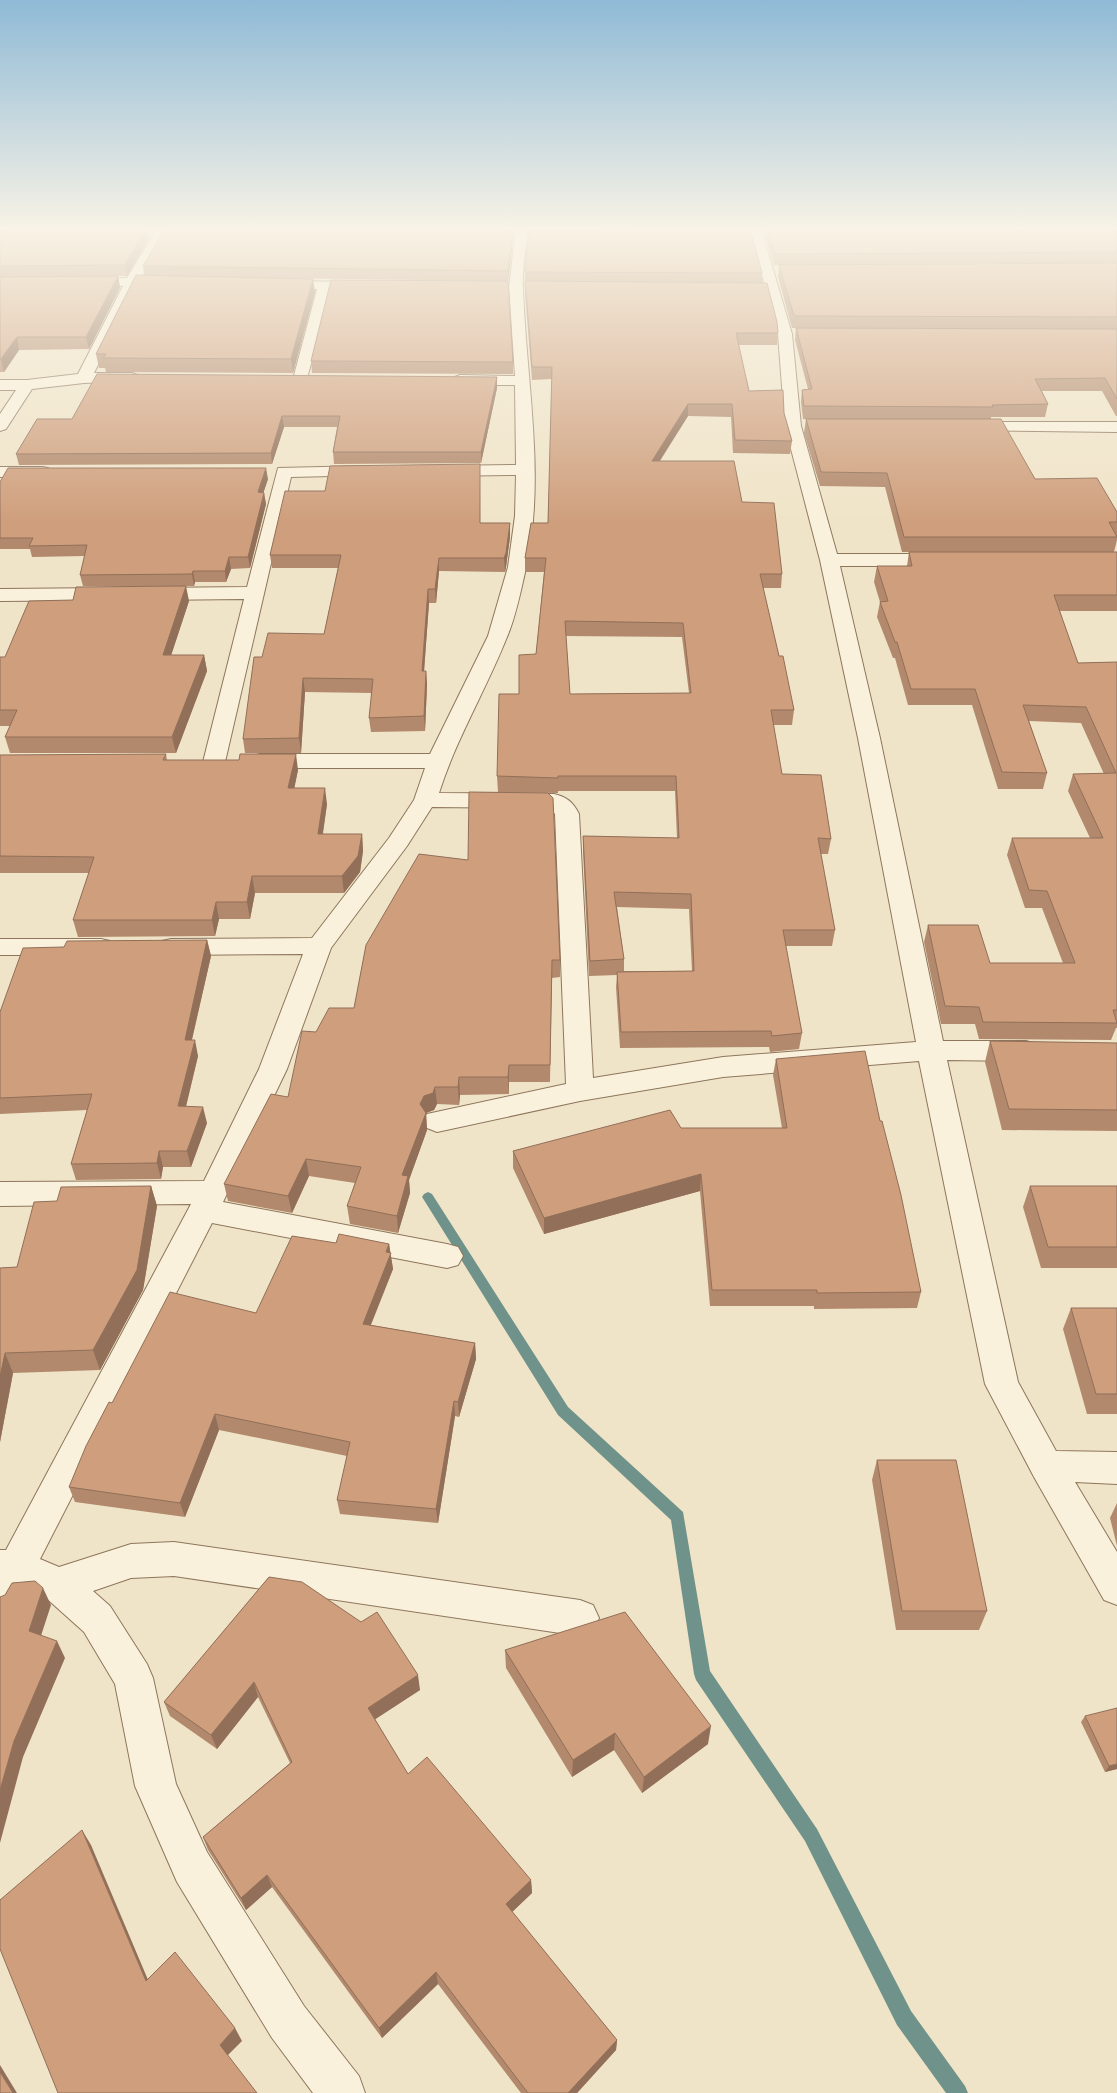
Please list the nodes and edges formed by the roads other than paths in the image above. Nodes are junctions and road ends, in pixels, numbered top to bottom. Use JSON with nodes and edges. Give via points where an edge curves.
{"nodes":[{"id":1,"x":110,"y":326,"type":"edge"},
{"id":2,"x":315,"y":326,"type":"edge"},
{"id":3,"x":519,"y":326,"type":"edge"},
{"id":4,"x":786,"y":326,"type":"edge"},
{"id":5,"x":84,"y":378,"type":"junction"},
{"id":6,"x":142,"y":378,"type":"edge"},
{"id":7,"x":281,"y":379,"type":"edge"},
{"id":8,"x":301,"y":379,"type":"junction"},
{"id":9,"x":320,"y":379,"type":"edge"},
{"id":10,"x":446,"y":380,"type":"edge"},
{"id":11,"x":523,"y":381,"type":"junction"},
{"id":12,"x":0,"y":385,"type":"edge"},
{"id":13,"x":27,"y":385,"type":"junction"},
{"id":14,"x":0,"y":426,"type":"edge"},
{"id":15,"x":950,"y":427,"type":"edge"},
{"id":16,"x":1117,"y":427,"type":"edge"},
{"id":17,"x":526,"y":470,"type":"junction"},
{"id":18,"x":380,"y":471,"type":"edge"},
{"id":19,"x":429,"y":471,"type":"edge"},
{"id":20,"x":0,"y":472,"type":"edge"},
{"id":21,"x":61,"y":472,"type":"edge"},
{"id":22,"x":264,"y":472,"type":"edge"},
{"id":23,"x":284,"y":472,"type":"junction"},
{"id":24,"x":829,"y":560,"type":"junction"},
{"id":25,"x":958,"y":560,"type":"edge"},
{"id":26,"x":255,"y":593,"type":"junction"},
{"id":27,"x":0,"y":595,"type":"edge"},
{"id":28,"x":438,"y":761,"type":"junction"},
{"id":29,"x":425,"y":800,"type":"junction"},
{"id":30,"x":319,"y":946,"type":"junction"},
{"id":31,"x":0,"y":947,"type":"edge"},
{"id":32,"x":120,"y":947,"type":"edge"},
{"id":33,"x":150,"y":947,"type":"edge"},
{"id":34,"x":931,"y":1050,"type":"junction"},
{"id":35,"x":1048,"y":1051,"type":"edge"},
{"id":36,"x":580,"y":1091,"type":"junction"},
{"id":37,"x":437,"y":1122,"type":"dead end"},
{"id":38,"x":0,"y":1194,"type":"edge"},
{"id":39,"x":208,"y":1201,"type":"junction"},
{"id":40,"x":447,"y":1256,"type":"dead end"},
{"id":41,"x":1046,"y":1466,"type":"junction"},
{"id":42,"x":1117,"y":1468,"type":"edge"},
{"id":43,"x":5,"y":1577,"type":"edge"},
{"id":44,"x":58,"y":1585,"type":"junction"},
{"id":45,"x":1117,"y":1587,"type":"edge"},
{"id":46,"x":580,"y":1618,"type":"dead end"},
{"id":47,"x":342,"y":2093,"type":"edge"}],
"edges":[{"from":1,"to":5,"type":"street"},
{"from":2,"to":8,"type":"street"},
{"from":3,"to":11,"type":"street"},
{"from":4,"to":24,"type":"street","via":[[790,334],[803,426]]},
{"from":5,"to":6,"type":"street"},
{"from":5,"to":13,"type":"street"},
{"from":7,"to":8,"type":"street"},
{"from":8,"to":9,"type":"street"},
{"from":10,"to":11,"type":"street"},
{"from":11,"to":17,"type":"street"},
{"from":12,"to":13,"type":"street"},
{"from":13,"to":14,"type":"street"},
{"from":15,"to":16,"type":"street"},
{"from":17,"to":19,"type":"street"},
{"from":17,"to":28,"type":"street","via":[[517,567],[498,636]]},
{"from":18,"to":23,"type":"street"},
{"from":20,"to":21,"type":"street"},
{"from":22,"to":23,"type":"street"},
{"from":23,"to":26,"type":"street"},
{"from":24,"to":25,"type":"street"},
{"from":24,"to":34,"type":"street","via":[[869,738]]},
{"from":26,"to":27,"type":"street"},
{"from":26,"to":28,"type":"street","via":[[221,762]]},
{"from":28,"to":29,"type":"street"},
{"from":29,"to":30,"type":"street","via":[[399,841]]},
{"from":29,"to":36,"type":"street","via":[[554,801],[563,806],[567,814]]},
{"from":30,"to":33,"type":"street"},
{"from":30,"to":39,"type":"street","via":[[273,1069]]},
{"from":31,"to":32,"type":"street"},
{"from":34,"to":35,"type":"street"},
{"from":34,"to":36,"type":"street","via":[[723,1067]]},
{"from":34,"to":41,"type":"street","via":[[1002,1384]]},
{"from":36,"to":37,"type":"street"},
{"from":38,"to":39,"type":"street"},
{"from":39,"to":40,"type":"street"},
{"from":39,"to":43,"type":"street"},
{"from":41,"to":42,"type":"street"},
{"from":41,"to":45,"type":"street"},
{"from":43,"to":44,"type":"street"},
{"from":44,"to":46,"type":"street","via":[[131,1560],[174,1559]]},
{"from":44,"to":47,"type":"street","via":[[97,1619],[133,1678],[156,1786],[192,1868],[288,2022]]}]}
